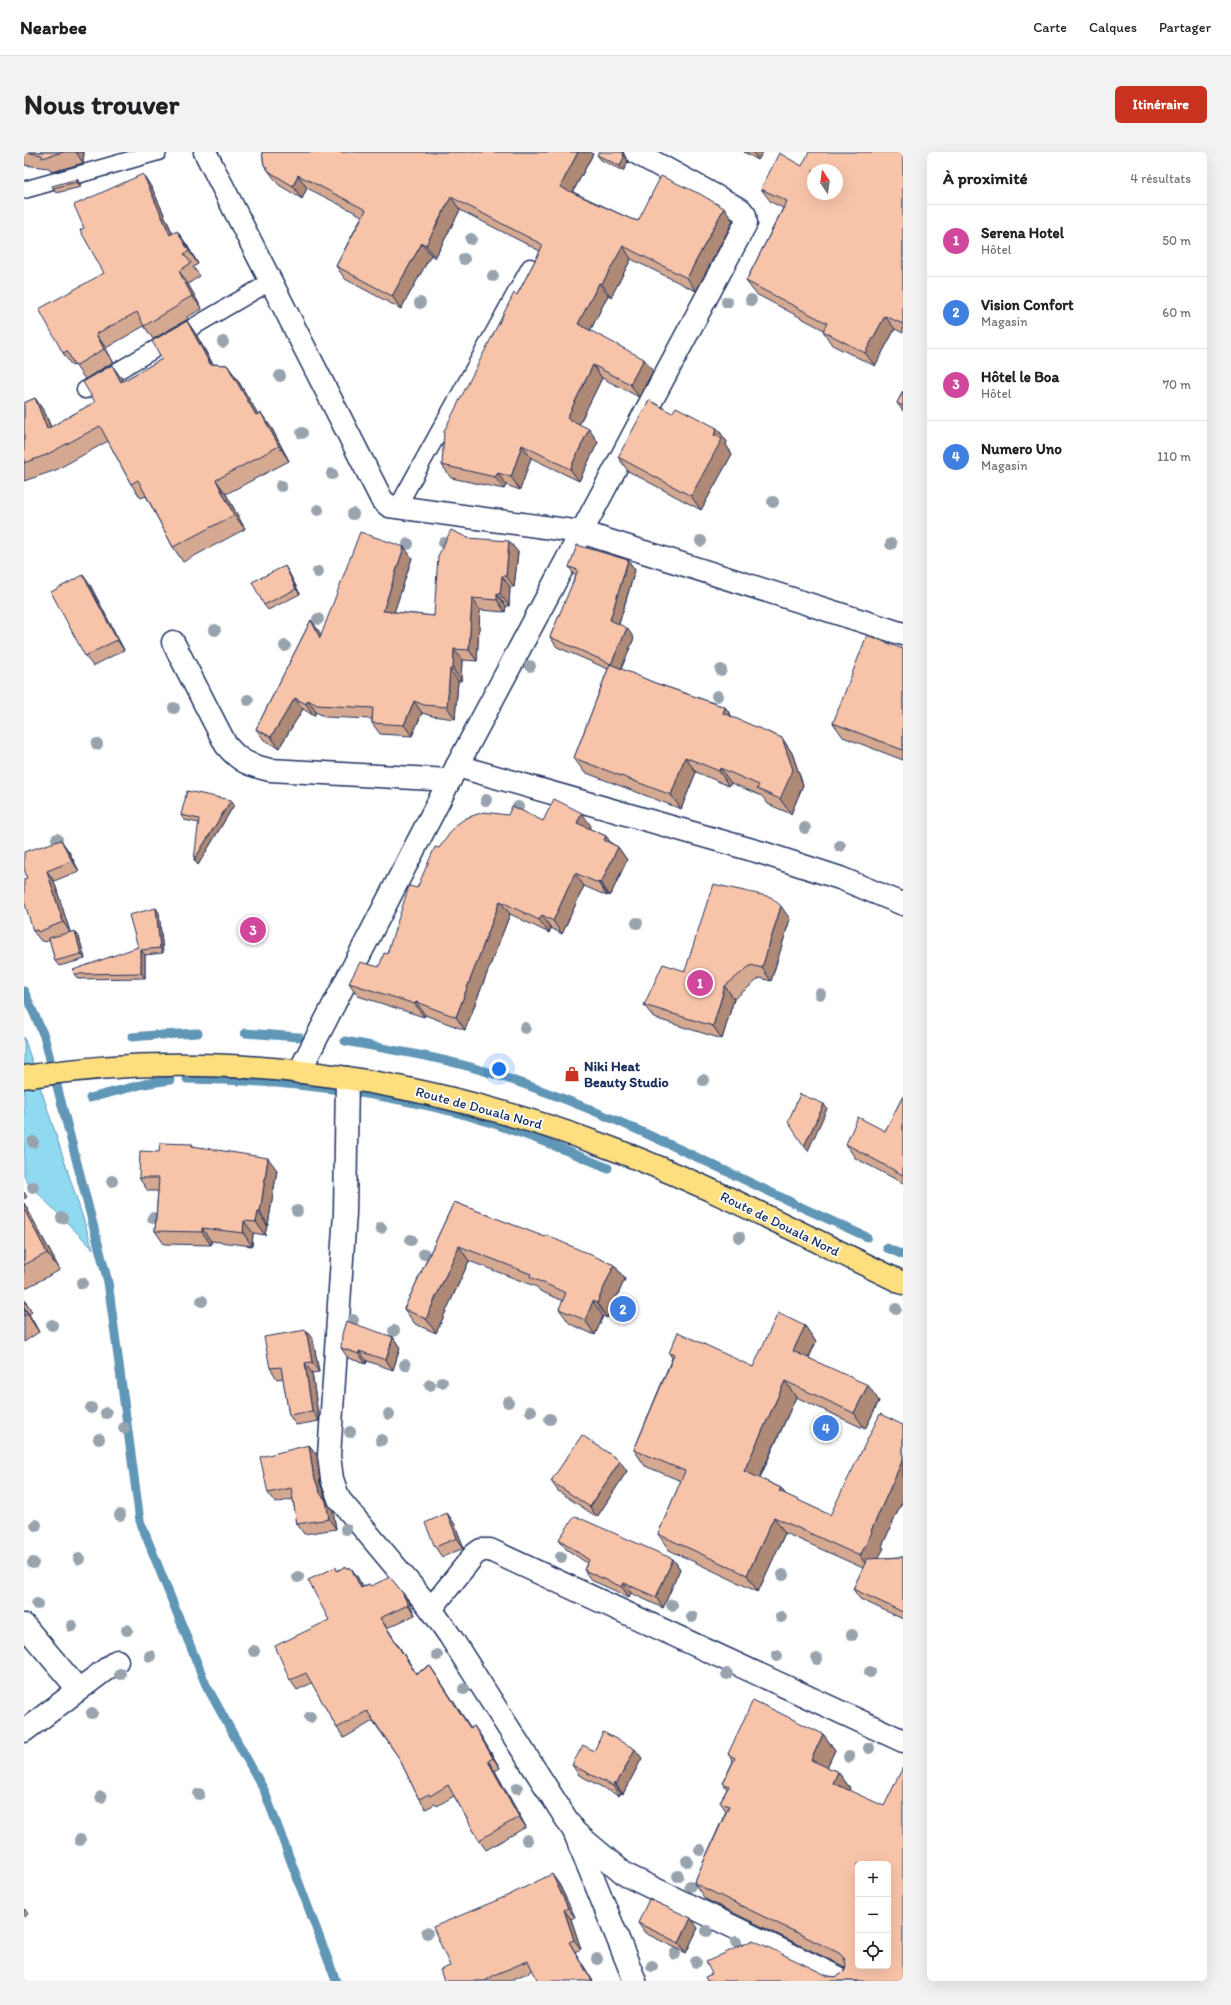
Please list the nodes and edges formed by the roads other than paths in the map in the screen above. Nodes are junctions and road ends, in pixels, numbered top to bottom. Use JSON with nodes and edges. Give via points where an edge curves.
{"nodes":[{"id":1,"x":158,"y":152,"type":"edge"},
{"id":2,"x":205,"y":152,"type":"edge"},
{"id":3,"x":637,"y":153,"type":"edge"},
{"id":4,"x":24,"y":190,"type":"edge"},
{"id":5,"x":530,"y":267,"type":"edge"},
{"id":6,"x":270,"y":282,"type":"junction"},
{"id":7,"x":86,"y":390,"type":"edge"},
{"id":8,"x":397,"y":508,"type":"junction"},
{"id":9,"x":581,"y":532,"type":"junction"},
{"id":10,"x":903,"y":634,"type":"edge"},
{"id":11,"x":173,"y":642,"type":"dead end"},
{"id":12,"x":453,"y":773,"type":"junction"},
{"id":13,"x":903,"y":904,"type":"edge"},
{"id":14,"x":299,"y":1072,"type":"junction"},
{"id":15,"x":24,"y":1077,"type":"edge"},
{"id":16,"x":347,"y":1078,"type":"junction"},
{"id":17,"x":903,"y":1283,"type":"edge"},
{"id":18,"x":431,"y":1609,"type":"junction"},
{"id":19,"x":24,"y":1625,"type":"edge"},
{"id":20,"x":117,"y":1661,"type":"dead end"},
{"id":21,"x":78,"y":1689,"type":"junction"},
{"id":22,"x":24,"y":1731,"type":"edge"},
{"id":23,"x":903,"y":1741,"type":"edge"},
{"id":24,"x":574,"y":1831,"type":"junction"},
{"id":25,"x":635,"y":1981,"type":"edge"},
{"id":26,"x":845,"y":1981,"type":"edge"}],
"edges":[{"from":1,"to":4,"type":"lane"},
{"from":2,"to":6,"type":"street"},
{"from":3,"to":9,"type":"street","via":[[741,210],[746,223]]},
{"from":5,"to":8,"type":"lane"},
{"from":6,"to":7,"type":"lane"},
{"from":6,"to":8,"type":"street","via":[[382,500]]},
{"from":8,"to":9,"type":"street"},
{"from":9,"to":10,"type":"street"},
{"from":9,"to":12,"type":"street"},
{"from":11,"to":12,"type":"street","via":[[226,745],[236,758],[270,770]]},
{"from":12,"to":13,"type":"street","via":[[763,853],[840,878]]},
{"from":12,"to":14,"type":"street"},
{"from":14,"to":15,"type":"main road","name":"Route de Douala Nord","via":[[207,1065],[135,1064],[66,1070]]},
{"from":14,"to":16,"type":"main road","name":"Route de Douala Nord"},
{"from":16,"to":17,"type":"main road","name":"Route de Douala Nord","via":[[441,1095],[526,1118],[607,1147],[699,1186]]},
{"from":16,"to":18,"type":"street","via":[[345,1213],[329,1456],[332,1479],[339,1500]]},
{"from":18,"to":23,"type":"street","via":[[474,1555],[481,1550],[490,1550]]},
{"from":18,"to":24,"type":"street","via":[[477,1676]]},
{"from":19,"to":21,"type":"street"},
{"from":20,"to":21,"type":"street"},
{"from":21,"to":22,"type":"street"},
{"from":24,"to":25,"type":"street"},
{"from":24,"to":26,"type":"street","via":[[626,1875]]}]}
